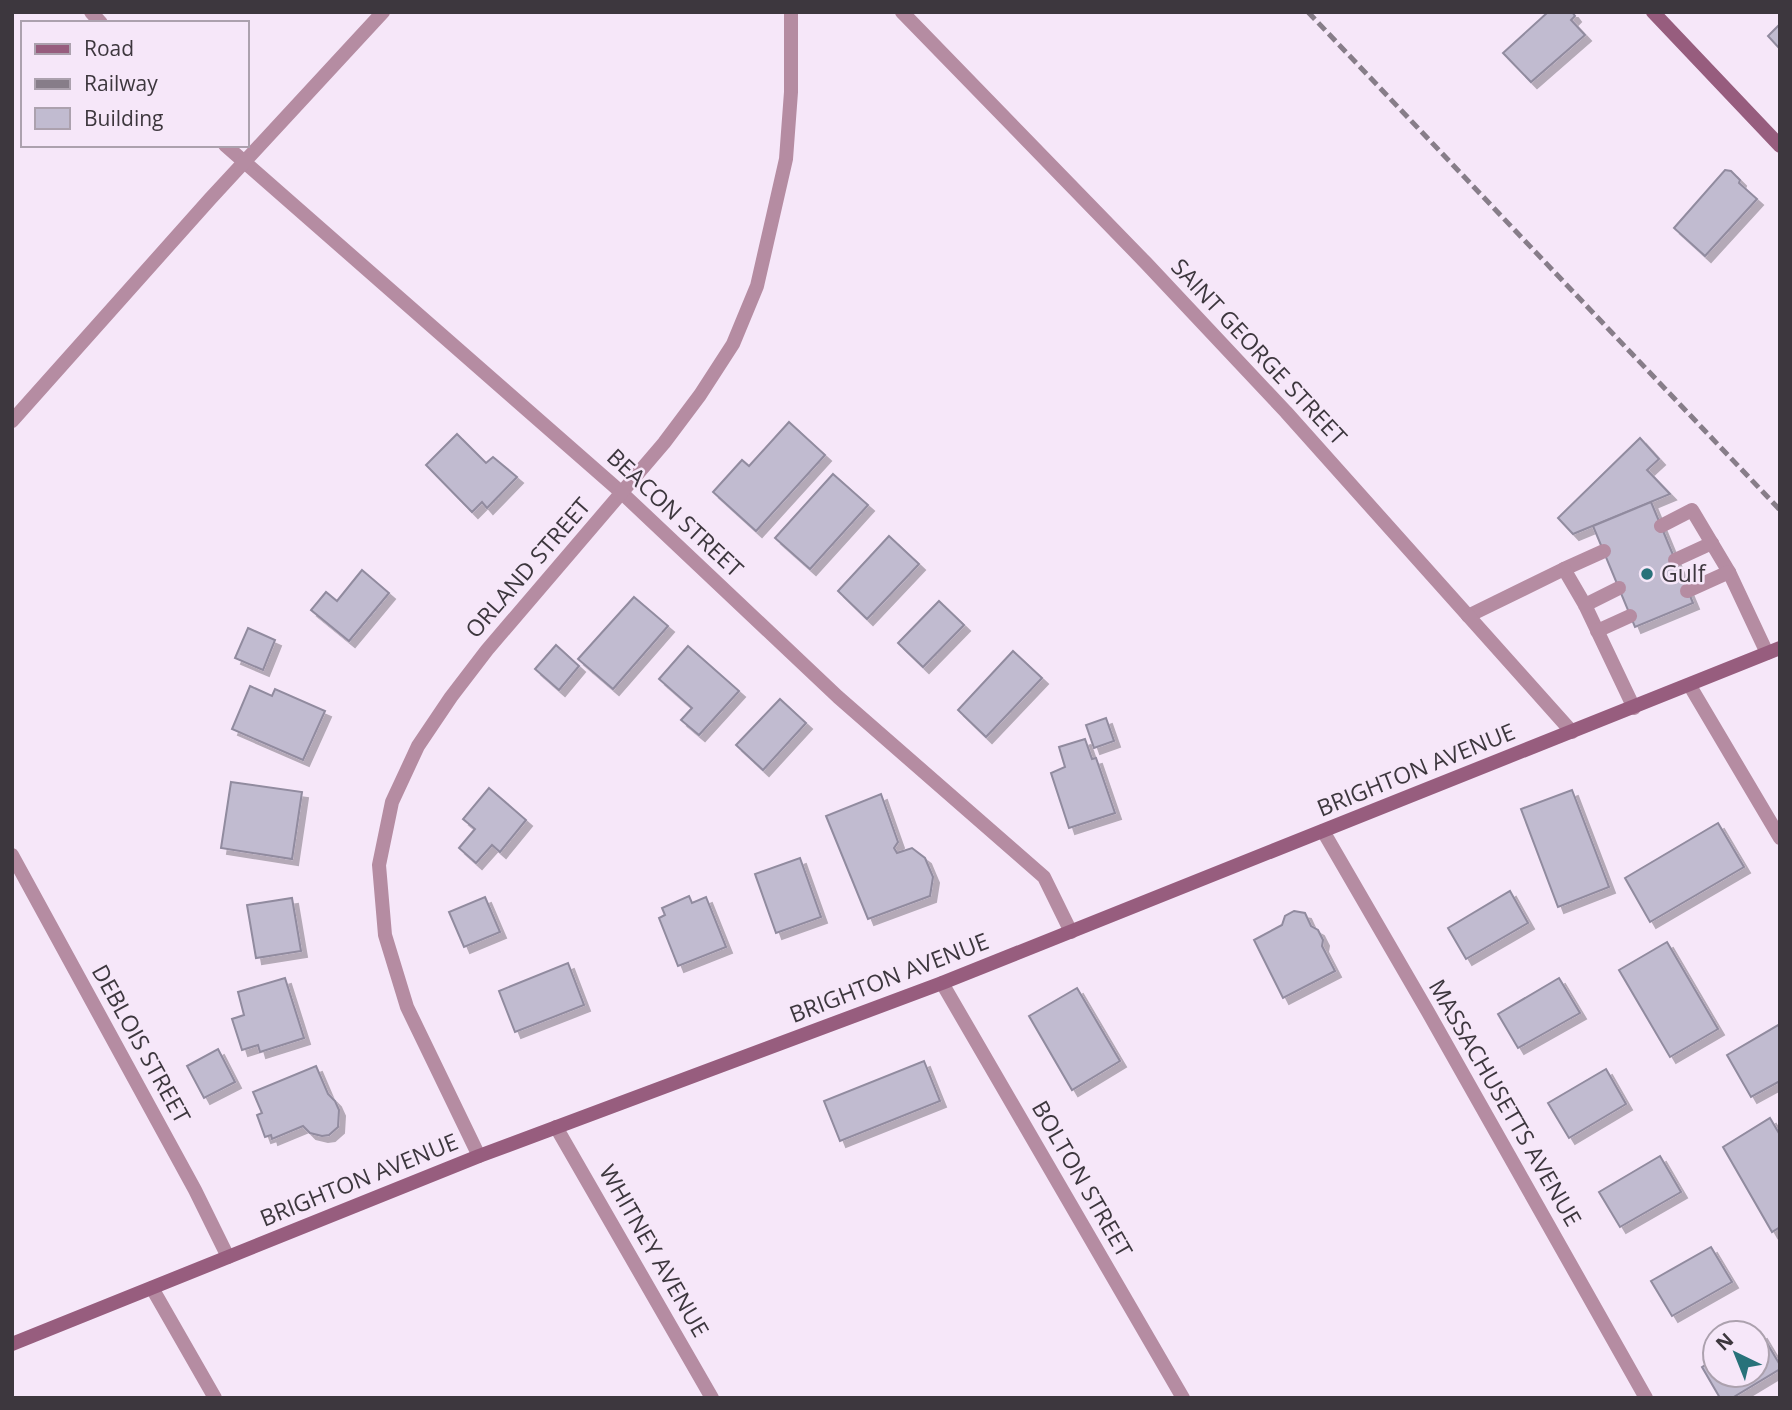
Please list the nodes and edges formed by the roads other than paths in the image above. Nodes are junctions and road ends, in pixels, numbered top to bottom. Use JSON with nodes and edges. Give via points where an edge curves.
{"nodes":[{"id":1,"x":383,"y":12,"type":"edge"},
{"id":2,"x":791,"y":12,"type":"edge"},
{"id":3,"x":902,"y":12,"type":"edge"},
{"id":4,"x":1653,"y":12,"type":"edge"},
{"id":5,"x":1780,"y":146,"type":"edge"},
{"id":6,"x":227,"y":147,"type":"edge"},
{"id":7,"x":243,"y":163,"type":"junction"},
{"id":8,"x":12,"y":421,"type":"edge"},
{"id":9,"x":622,"y":493,"type":"junction"},
{"id":10,"x":1661,"y":526,"type":"dead end"},
{"id":11,"x":1712,"y":542,"type":"junction"},
{"id":12,"x":1604,"y":551,"type":"dead end"},
{"id":13,"x":1675,"y":561,"type":"dead end"},
{"id":14,"x":1564,"y":569,"type":"junction"},
{"id":15,"x":1729,"y":572,"type":"junction"},
{"id":16,"x":1619,"y":588,"type":"dead end"},
{"id":17,"x":1688,"y":591,"type":"dead end"},
{"id":18,"x":1584,"y":605,"type":"junction"},
{"id":19,"x":1468,"y":616,"type":"junction"},
{"id":20,"x":1630,"y":616,"type":"dead end"},
{"id":21,"x":1597,"y":631,"type":"junction"},
{"id":22,"x":1774,"y":651,"type":"edge"},
{"id":23,"x":1689,"y":686,"type":"junction"},
{"id":24,"x":1634,"y":708,"type":"junction"},
{"id":25,"x":1572,"y":732,"type":"junction"},
{"id":26,"x":1775,"y":819,"type":"edge"},
{"id":27,"x":1323,"y":831,"type":"junction"},
{"id":28,"x":1780,"y":838,"type":"edge"},
{"id":29,"x":12,"y":855,"type":"edge"},
{"id":30,"x":1071,"y":932,"type":"junction"},
{"id":31,"x":942,"y":983,"type":"junction"},
{"id":32,"x":556,"y":1127,"type":"junction"},
{"id":33,"x":478,"y":1156,"type":"junction"},
{"id":34,"x":228,"y":1256,"type":"junction"},
{"id":35,"x":152,"y":1289,"type":"junction"},
{"id":36,"x":12,"y":1344,"type":"edge"},
{"id":37,"x":215,"y":1398,"type":"edge"},
{"id":38,"x":712,"y":1398,"type":"edge"},
{"id":39,"x":1183,"y":1398,"type":"edge"},
{"id":40,"x":1646,"y":1398,"type":"edge"}],
"edges":[{"from":1,"to":7,"type":"street"},
{"from":2,"to":9,"type":"street","name":"ORLAND STREET","via":[[786,159],[757,286],[733,344],[714,374]]},
{"from":3,"to":19,"type":"street","name":"SAINT GEORGE STREET","via":[[1286,412]]},
{"from":4,"to":5,"type":"main road"},
{"from":6,"to":7,"type":"street","name":"BEACON STREET"},
{"from":7,"to":8,"type":"street"},
{"from":7,"to":9,"type":"street","name":"BEACON STREET"},
{"from":9,"to":30,"type":"street","name":"BEACON STREET","via":[[838,697],[1044,877]]},
{"from":9,"to":33,"type":"street","name":"ORLAND STREET","via":[[487,650],[418,746],[393,802],[379,865],[385,935],[407,1007]]},
{"from":10,"to":11,"type":"street","via":[[1692,510]]},
{"from":11,"to":13,"type":"street"},
{"from":11,"to":15,"type":"street"},
{"from":12,"to":14,"type":"street"},
{"from":14,"to":18,"type":"street"},
{"from":14,"to":19,"type":"street"},
{"from":15,"to":17,"type":"street"},
{"from":15,"to":22,"type":"street"},
{"from":16,"to":18,"type":"street"},
{"from":18,"to":21,"type":"street"},
{"from":19,"to":25,"type":"street","name":"SAINT GEORGE STREET"},
{"from":20,"to":21,"type":"street"},
{"from":21,"to":24,"type":"street"},
{"from":22,"to":23,"type":"main road","name":"BRIGHTON AVENUE"},
{"from":23,"to":24,"type":"main road","name":"BRIGHTON AVENUE"},
{"from":23,"to":26,"type":"street"},
{"from":24,"to":25,"type":"main road","name":"BRIGHTON AVENUE"},
{"from":25,"to":27,"type":"main road","name":"BRIGHTON AVENUE"},
{"from":26,"to":28,"type":"street"},
{"from":27,"to":30,"type":"main road","name":"BRIGHTON AVENUE"},
{"from":27,"to":40,"type":"street","name":"MASSACHUSETTS AVENUE"},
{"from":29,"to":34,"type":"street","name":"DEBLOIS STREET"},
{"from":30,"to":31,"type":"main road","name":"BRIGHTON AVENUE"},
{"from":31,"to":32,"type":"main road","name":"BRIGHTON AVENUE"},
{"from":31,"to":39,"type":"street","name":"BOLTON STREET"},
{"from":32,"to":33,"type":"main road","name":"BRIGHTON AVENUE"},
{"from":32,"to":38,"type":"street","name":"WHITNEY AVENUE"},
{"from":33,"to":34,"type":"main road","name":"BRIGHTON AVENUE"},
{"from":34,"to":35,"type":"main road","name":"BRIGHTON AVENUE"},
{"from":35,"to":36,"type":"main road","name":"BRIGHTON AVENUE"},
{"from":35,"to":37,"type":"street"}]}
